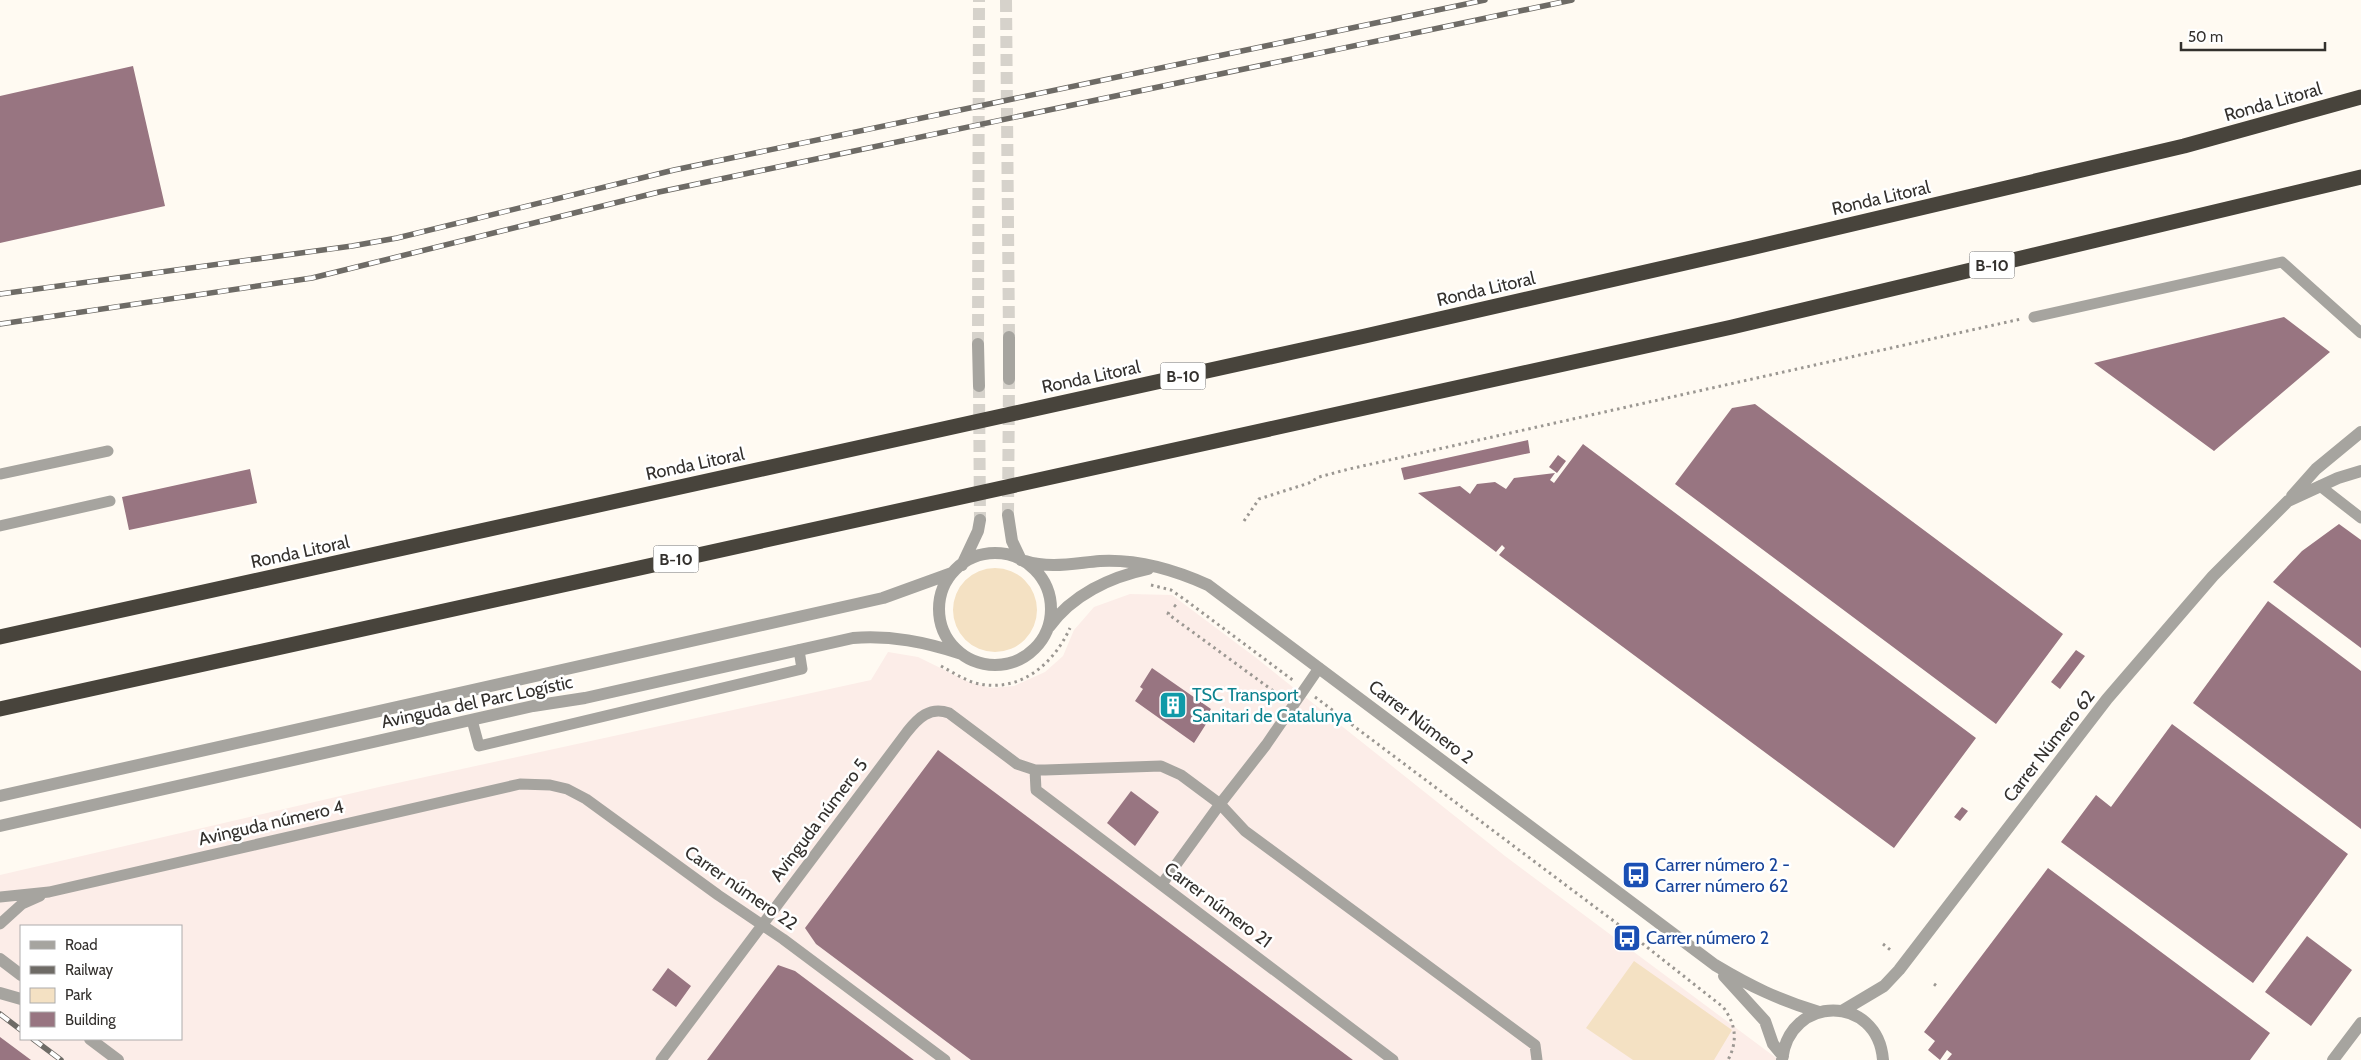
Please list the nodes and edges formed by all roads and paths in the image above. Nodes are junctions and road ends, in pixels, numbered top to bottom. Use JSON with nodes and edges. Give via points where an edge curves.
{"nodes":[{"id":1,"x":2361,"y":97,"type":"edge"},
{"id":2,"x":2361,"y":177,"type":"edge"},
{"id":3,"x":2034,"y":317,"type":"joint"},
{"id":4,"x":2361,"y":333,"type":"edge"},
{"id":5,"x":1008,"y":337,"type":"tunnel mouth"},
{"id":6,"x":978,"y":344,"type":"tunnel mouth"},
{"id":7,"x":1009,"y":379,"type":"tunnel mouth"},
{"id":8,"x":978,"y":386,"type":"tunnel mouth"},
{"id":9,"x":2361,"y":432,"type":"edge"},
{"id":10,"x":108,"y":451,"type":"dead end"},
{"id":11,"x":2361,"y":471,"type":"edge"},
{"id":12,"x":0,"y":474,"type":"edge"},
{"id":13,"x":2320,"y":486,"type":"junction"},
{"id":14,"x":110,"y":501,"type":"dead end"},
{"id":15,"x":2288,"y":501,"type":"junction"},
{"id":16,"x":1008,"y":515,"type":"tunnel mouth"},
{"id":17,"x":2361,"y":518,"type":"edge"},
{"id":18,"x":980,"y":520,"type":"tunnel mouth"},
{"id":19,"x":1244,"y":521,"type":"dead end"},
{"id":20,"x":0,"y":526,"type":"edge"},
{"id":21,"x":1023,"y":560,"type":"junction"},
{"id":22,"x":1155,"y":567,"type":"junction"},
{"id":23,"x":957,"y":569,"type":"junction"},
{"id":24,"x":1144,"y":586,"type":"dead end"},
{"id":25,"x":1174,"y":605,"type":"dead end"},
{"id":26,"x":1179,"y":609,"type":"dead end"},
{"id":27,"x":1169,"y":612,"type":"dead end"},
{"id":28,"x":1072,"y":624,"type":"dead end"},
{"id":29,"x":1048,"y":629,"type":"junction"},
{"id":30,"x":0,"y":637,"type":"edge"},
{"id":31,"x":799,"y":650,"type":"junction"},
{"id":32,"x":962,"y":654,"type":"junction"},
{"id":33,"x":938,"y":664,"type":"dead end"},
{"id":34,"x":1319,"y":668,"type":"junction"},
{"id":35,"x":1292,"y":680,"type":"dead end"},
{"id":36,"x":1319,"y":700,"type":"dead end"},
{"id":37,"x":1293,"y":705,"type":"junction"},
{"id":38,"x":0,"y":709,"type":"edge"},
{"id":39,"x":472,"y":720,"type":"junction"},
{"id":40,"x":1035,"y":770,"type":"junction"},
{"id":41,"x":502,"y":788,"type":"joint"},
{"id":42,"x":0,"y":796,"type":"edge"},
{"id":43,"x":1220,"y":804,"type":"junction"},
{"id":44,"x":0,"y":826,"type":"edge"},
{"id":45,"x":1162,"y":884,"type":"junction"},
{"id":46,"x":48,"y":892,"type":"junction"},
{"id":47,"x":0,"y":897,"type":"edge"},
{"id":48,"x":0,"y":924,"type":"edge"},
{"id":49,"x":763,"y":925,"type":"junction"},
{"id":50,"x":1883,"y":944,"type":"dead end"},
{"id":51,"x":1896,"y":954,"type":"dead end"},
{"id":52,"x":0,"y":959,"type":"edge"},
{"id":53,"x":1714,"y":964,"type":"junction"},
{"id":54,"x":20,"y":974,"type":"edge"},
{"id":55,"x":0,"y":992,"type":"edge"},
{"id":56,"x":20,"y":999,"type":"edge"},
{"id":57,"x":1842,"y":1011,"type":"junction"},
{"id":58,"x":1819,"y":1012,"type":"junction"},
{"id":59,"x":2361,"y":1023,"type":"edge"},
{"id":60,"x":91,"y":1040,"type":"edge"},
{"id":61,"x":1783,"y":1058,"type":"edge"},
{"id":62,"x":1884,"y":1058,"type":"edge"},
{"id":63,"x":118,"y":1060,"type":"edge"},
{"id":64,"x":661,"y":1060,"type":"edge"},
{"id":65,"x":945,"y":1060,"type":"edge"},
{"id":66,"x":1393,"y":1060,"type":"edge"},
{"id":67,"x":1536,"y":1060,"type":"edge"},
{"id":68,"x":1728,"y":1060,"type":"edge"},
{"id":69,"x":2333,"y":1060,"type":"edge"}],
"edges":[{"from":1,"to":30,"type":"highway","name":"Ronda Litoral","number":"B-10","via":[[2184,146],[1751,248]]},
{"from":2,"to":38,"type":"highway","number":"B-10","via":[[1732,327]]},
{"from":3,"to":4,"type":"lane","via":[[2282,262]]},
{"from":3,"to":19,"type":"path","via":[[1341,471],[1259,498]]},
{"from":5,"to":7,"type":"street"},
{"from":6,"to":8,"type":"street"},
{"from":9,"to":15,"type":"street","name":"Carrer Número 62","via":[[2316,469]]},
{"from":10,"to":12,"type":"lane"},
{"from":11,"to":13,"type":"street","name":"Carrer Número 62"},
{"from":13,"to":15,"type":"street","name":"Carrer Número 62"},
{"from":13,"to":17,"type":"lane"},
{"from":14,"to":20,"type":"lane"},
{"from":15,"to":57,"type":"street","name":"Carrer Número 62","via":[[2213,576],[2107,699],[1899,970],[1884,986]]},
{"from":16,"to":21,"type":"street","via":[[1012,541]]},
{"from":18,"to":23,"type":"street","via":[[978,531]]},
{"from":21,"to":22,"type":"street","name":"Carrer Número 2","via":[[1046,566],[1102,561]]},
{"from":21,"to":23,"type":"street","via":[[999,553],[982,555]]},
{"from":21,"to":29,"type":"street","via":[[1043,579],[1050,595]]},
{"from":22,"to":29,"type":"street","via":[[1126,574],[1093,588],[1064,611]]},
{"from":22,"to":34,"type":"street","name":"Carrer Número 2","via":[[1208,585]]},
{"from":23,"to":32,"type":"street","via":[[943,589],[940,615],[949,641]]},
{"from":23,"to":42,"type":"street","name":"Avinguda del Parc Logístic","via":[[883,598]]},
{"from":24,"to":35,"type":"path","via":[[1171,590]]},
{"from":25,"to":26,"type":"path"},
{"from":27,"to":37,"type":"path"},
{"from":28,"to":33,"type":"path","via":[[1061,647],[1045,666],[1016,682],[1000,685],[975,683]]},
{"from":29,"to":32,"type":"street","via":[[1026,656],[1010,663],[993,665]]},
{"from":31,"to":32,"type":"street","name":"Avinguda del Parc Logístic","via":[[852,638],[873,637],[917,641]]},
{"from":31,"to":39,"type":"street","name":"Avinguda del Parc Logístic"},
{"from":31,"to":39,"type":"lane","via":[[802,669],[479,746]]},
{"from":34,"to":37,"type":"lane"},
{"from":34,"to":53,"type":"street","name":"Carrer Número 2"},
{"from":36,"to":68,"type":"path","via":[[1723,1007],[1733,1022],[1735,1034]]},
{"from":37,"to":43,"type":"lane"},
{"from":39,"to":44,"type":"street","name":"Avinguda del Parc Logístic"},
{"from":40,"to":43,"type":"lane","via":[[1150,765],[1170,769]]},
{"from":40,"to":45,"type":"lane","name":"Carrer número 21","via":[[1036,790]]},
{"from":40,"to":49,"type":"lane","name":"Avinguda número 5","via":[[1017,764],[949,713],[930,712],[916,721]]},
{"from":41,"to":46,"type":"lane","name":"Avinguda número 4"},
{"from":41,"to":49,"type":"lane","name":"Carrer número 22","via":[[533,783],[567,789],[586,799]]},
{"from":43,"to":45,"type":"lane"},
{"from":43,"to":67,"type":"lane","via":[[1245,831],[1535,1045]]},
{"from":45,"to":66,"type":"lane","name":"Carrer número 21"},
{"from":46,"to":47,"type":"lane","name":"Avinguda número 4"},
{"from":46,"to":48,"type":"lane","name":"Avinguda número 4","via":[[22,904]]},
{"from":49,"to":64,"type":"lane","name":"Avinguda número 5"},
{"from":49,"to":65,"type":"lane","name":"Carrer número 22"},
{"from":50,"to":51,"type":"path"},
{"from":52,"to":54,"type":"street"},
{"from":53,"to":58,"type":"street","name":"Carrer Número 2","via":[[1782,1001]]},
{"from":53,"to":61,"type":"street","name":"Carrer Número 2","via":[[1765,1021],[1773,1044]]},
{"from":55,"to":56,"type":"street"},
{"from":57,"to":58,"type":"street"},
{"from":57,"to":62,"type":"street","via":[[1861,1018],[1871,1027],[1878,1037]]},
{"from":58,"to":61,"type":"street","via":[[1794,1028],[1787,1038]]},
{"from":59,"to":69,"type":"street"},
{"from":60,"to":63,"type":"street"}]}
